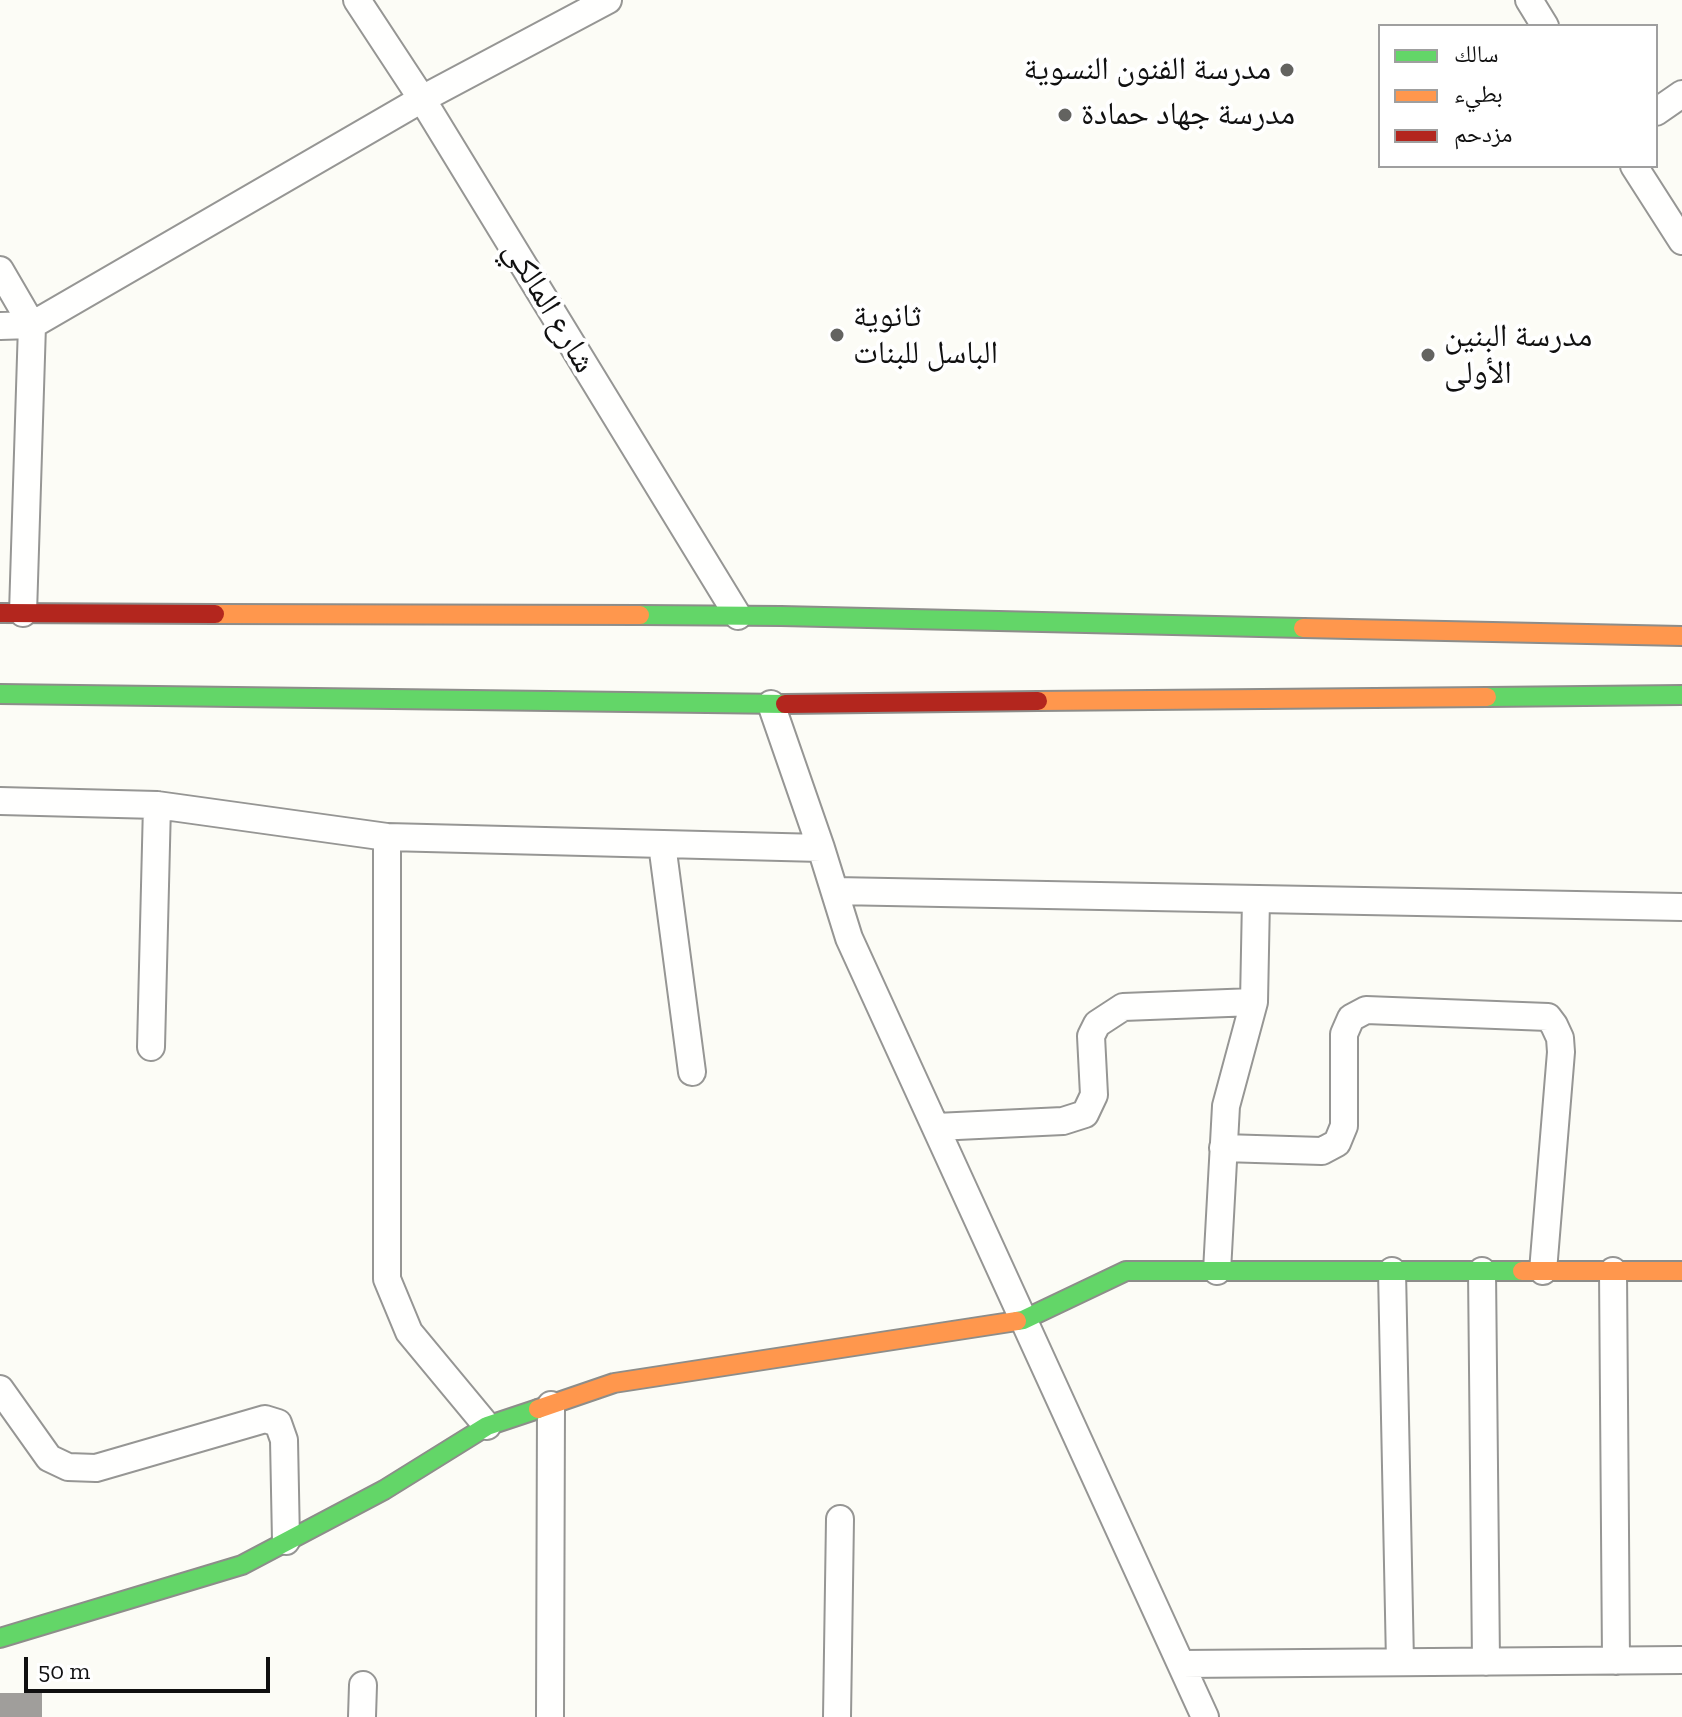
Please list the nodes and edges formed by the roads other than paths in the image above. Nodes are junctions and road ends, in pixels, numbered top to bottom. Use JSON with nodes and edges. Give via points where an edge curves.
{"nodes":[{"id":1,"x":357,"y":0,"type":"edge"},
{"id":2,"x":608,"y":0,"type":"edge"},
{"id":3,"x":1529,"y":0,"type":"edge"},
{"id":4,"x":1544,"y":24,"type":"edge"},
{"id":5,"x":1682,"y":94,"type":"edge"},
{"id":6,"x":422,"y":99,"type":"junction"},
{"id":7,"x":1658,"y":111,"type":"edge"},
{"id":8,"x":1635,"y":168,"type":"edge"},
{"id":9,"x":1682,"y":241,"type":"edge"},
{"id":10,"x":0,"y":270,"type":"edge"},
{"id":11,"x":32,"y":325,"type":"junction"},
{"id":12,"x":0,"y":326,"type":"edge"},
{"id":13,"x":11,"y":613,"type":"edge"},
{"id":14,"x":738,"y":616,"type":"junction"},
{"id":15,"x":1682,"y":636,"type":"edge"},
{"id":16,"x":0,"y":694,"type":"edge"},
{"id":17,"x":1682,"y":695,"type":"edge"},
{"id":18,"x":771,"y":704,"type":"junction"},
{"id":19,"x":0,"y":801,"type":"edge"},
{"id":20,"x":157,"y":805,"type":"junction"},
{"id":21,"x":387,"y":837,"type":"junction"},
{"id":22,"x":662,"y":844,"type":"junction"},
{"id":23,"x":821,"y":848,"type":"junction"},
{"id":24,"x":835,"y":891,"type":"junction"},
{"id":25,"x":1256,"y":899,"type":"junction"},
{"id":26,"x":1682,"y":907,"type":"edge"},
{"id":27,"x":1254,"y":1002,"type":"junction"},
{"id":28,"x":151,"y":1047,"type":"dead end"},
{"id":29,"x":692,"y":1072,"type":"dead end"},
{"id":30,"x":936,"y":1127,"type":"junction"},
{"id":31,"x":1223,"y":1148,"type":"junction"},
{"id":32,"x":1217,"y":1271,"type":"junction"},
{"id":33,"x":1392,"y":1271,"type":"junction"},
{"id":34,"x":1482,"y":1271,"type":"junction"},
{"id":35,"x":1543,"y":1271,"type":"junction"},
{"id":36,"x":1613,"y":1271,"type":"junction"},
{"id":37,"x":1682,"y":1271,"type":"edge"},
{"id":38,"x":1023,"y":1320,"type":"junction"},
{"id":39,"x":0,"y":1389,"type":"edge"},
{"id":40,"x":551,"y":1405,"type":"junction"},
{"id":41,"x":487,"y":1426,"type":"junction"},
{"id":42,"x":840,"y":1519,"type":"dead end"},
{"id":43,"x":286,"y":1541,"type":"junction"},
{"id":44,"x":0,"y":1638,"type":"edge"},
{"id":45,"x":1682,"y":1660,"type":"edge"},
{"id":46,"x":1616,"y":1661,"type":"junction"},
{"id":47,"x":1400,"y":1662,"type":"junction"},
{"id":48,"x":1486,"y":1662,"type":"junction"},
{"id":49,"x":1181,"y":1664,"type":"junction"},
{"id":50,"x":363,"y":1685,"type":"dead end"},
{"id":51,"x":362,"y":1717,"type":"edge"},
{"id":52,"x":550,"y":1717,"type":"edge"},
{"id":53,"x":837,"y":1717,"type":"edge"},
{"id":54,"x":1205,"y":1717,"type":"edge"}],
"edges":[{"from":1,"to":6,"type":"street","name":"شارع المالكي"},
{"from":2,"to":6,"type":"street"},
{"from":3,"to":4,"type":"street"},
{"from":5,"to":7,"type":"street"},
{"from":6,"to":11,"type":"street"},
{"from":6,"to":14,"type":"street","name":"شارع المالكي"},
{"from":8,"to":9,"type":"street"},
{"from":10,"to":11,"type":"street"},
{"from":11,"to":12,"type":"street"},
{"from":11,"to":13,"type":"street"},
{"from":13,"to":14,"type":"main road"},
{"from":14,"to":15,"type":"main road"},
{"from":16,"to":18,"type":"main road"},
{"from":17,"to":18,"type":"main road"},
{"from":18,"to":23,"type":"street"},
{"from":19,"to":20,"type":"street"},
{"from":20,"to":21,"type":"street"},
{"from":20,"to":28,"type":"street"},
{"from":21,"to":22,"type":"street"},
{"from":21,"to":41,"type":"street","via":[[387,1279],[409,1332]]},
{"from":22,"to":23,"type":"street"},
{"from":22,"to":29,"type":"street"},
{"from":23,"to":24,"type":"street"},
{"from":24,"to":25,"type":"street"},
{"from":24,"to":30,"type":"street","via":[[849,938]]},
{"from":25,"to":26,"type":"street"},
{"from":25,"to":27,"type":"street"},
{"from":27,"to":30,"type":"street","via":[[1123,1007],[1097,1024],[1091,1036],[1094,1095],[1085,1114],[1063,1121]]},
{"from":27,"to":31,"type":"street","via":[[1226,1106]]},
{"from":30,"to":38,"type":"street"},
{"from":31,"to":32,"type":"street"},
{"from":31,"to":35,"type":"street","via":[[1322,1151],[1337,1143],[1344,1126],[1344,1034],[1351,1018],[1366,1010],[1548,1017],[1561,1052]]},
{"from":32,"to":33,"type":"main road"},
{"from":32,"to":38,"type":"main road","via":[[1126,1271]]},
{"from":33,"to":34,"type":"main road"},
{"from":33,"to":47,"type":"street"},
{"from":34,"to":35,"type":"main road"},
{"from":34,"to":48,"type":"street"},
{"from":35,"to":36,"type":"main road"},
{"from":36,"to":37,"type":"main road"},
{"from":36,"to":46,"type":"street"},
{"from":38,"to":40,"type":"main road","via":[[614,1383]]},
{"from":38,"to":49,"type":"street"},
{"from":39,"to":43,"type":"street","via":[[49,1458],[68,1467],[96,1468],[265,1419],[278,1423],[284,1440]]},
{"from":40,"to":41,"type":"main road"},
{"from":40,"to":52,"type":"street"},
{"from":41,"to":43,"type":"main road","via":[[384,1490]]},
{"from":42,"to":53,"type":"street"},
{"from":43,"to":44,"type":"main road","via":[[242,1565]]},
{"from":45,"to":46,"type":"street"},
{"from":46,"to":48,"type":"street"},
{"from":47,"to":48,"type":"street"},
{"from":47,"to":49,"type":"street"},
{"from":49,"to":54,"type":"street"},
{"from":50,"to":51,"type":"street"}]}
